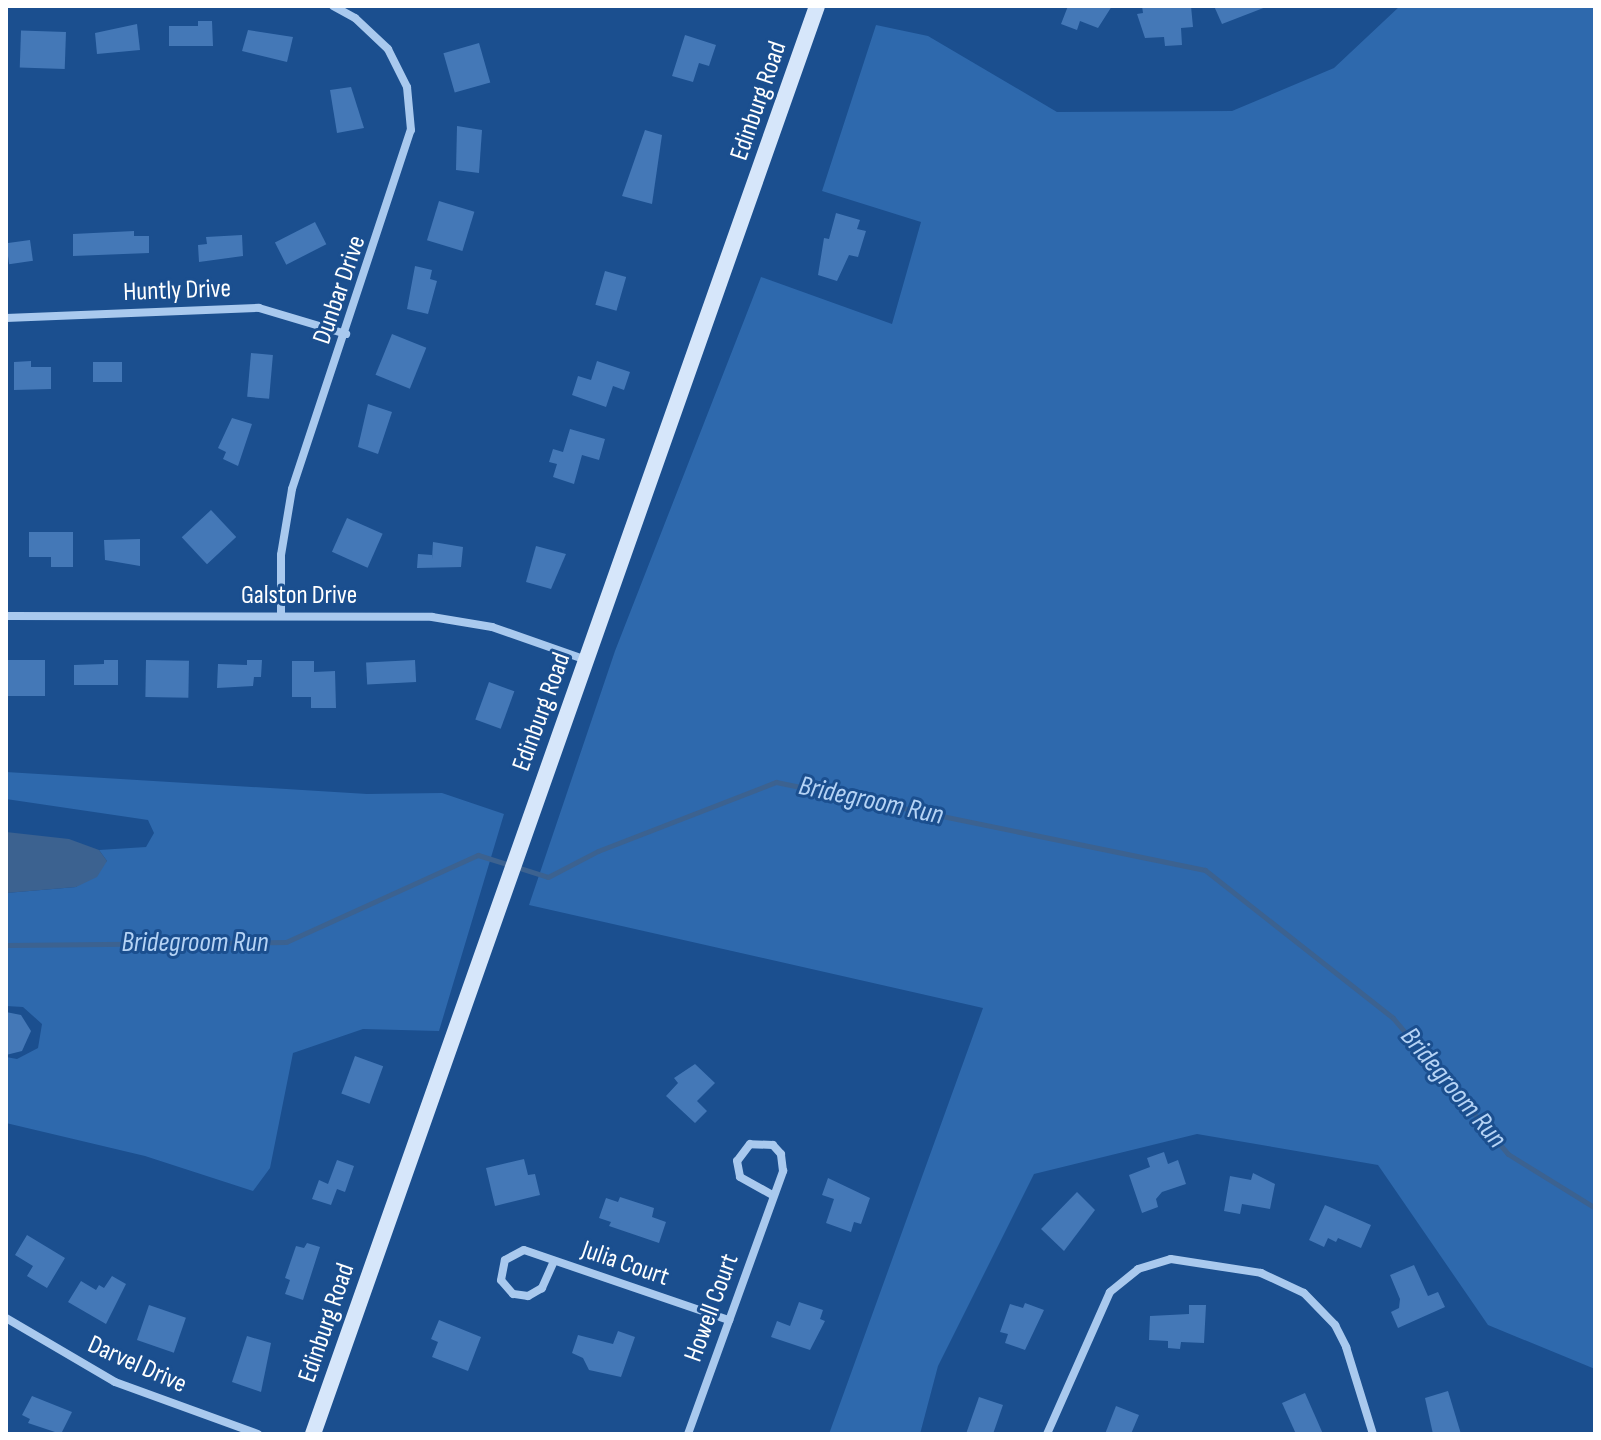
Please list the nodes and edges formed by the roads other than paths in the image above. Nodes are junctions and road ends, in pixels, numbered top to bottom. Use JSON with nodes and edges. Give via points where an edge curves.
{"nodes":[{"id":1,"x":333,"y":6,"type":"edge"},
{"id":2,"x":817,"y":6,"type":"edge"},
{"id":3,"x":6,"y":318,"type":"edge"},
{"id":4,"x":346,"y":334,"type":"junction"},
{"id":5,"x":6,"y":616,"type":"edge"},
{"id":6,"x":281,"y":616,"type":"junction"},
{"id":7,"x":586,"y":660,"type":"junction"},
{"id":8,"x":773,"y":1195,"type":"junction"},
{"id":9,"x":554,"y":1261,"type":"junction"},
{"id":10,"x":6,"y":1318,"type":"edge"},
{"id":11,"x":729,"y":1320,"type":"junction"},
{"id":12,"x":258,"y":1434,"type":"edge"},
{"id":13,"x":313,"y":1434,"type":"edge"},
{"id":14,"x":688,"y":1434,"type":"edge"},
{"id":15,"x":1047,"y":1434,"type":"edge"},
{"id":16,"x":1373,"y":1434,"type":"edge"}],
"edges":[{"from":1,"to":4,"type":"street","name":"Dunbar Drive","via":[[364,24],[388,49],[411,109],[408,151]]},
{"from":2,"to":7,"type":"main road","name":"Edinburg Road"},
{"from":3,"to":4,"type":"street","name":"Huntly Drive","via":[[259,308]]},
{"from":4,"to":6,"type":"street","name":"Dunbar Drive","via":[[292,489],[281,555]]},
{"from":5,"to":6,"type":"street","name":"Galston Drive"},
{"from":6,"to":7,"type":"street","name":"Galston Drive","via":[[462,620]]},
{"from":7,"to":13,"type":"main road","name":"Edinburg Road"},
{"from":8,"to":8,"type":"street","name":"Howell Court","via":[[783,1171],[781,1154],[765,1142],[750,1144],[737,1161],[740,1177]]},
{"from":8,"to":11,"type":"street","name":"Howell Court"},
{"from":9,"to":9,"type":"street","name":"Julia Court","via":[[517,1251],[505,1260],[501,1280],[513,1294],[528,1296],[542,1288]]},
{"from":9,"to":11,"type":"street","name":"Julia Court"},
{"from":10,"to":12,"type":"street","name":"Darvel Drive","via":[[115,1382]]},
{"from":11,"to":14,"type":"street","name":"Howell Court"},
{"from":15,"to":16,"type":"street","via":[[1110,1292],[1145,1265],[1188,1259],[1283,1280],[1321,1308],[1346,1347]]}]}
